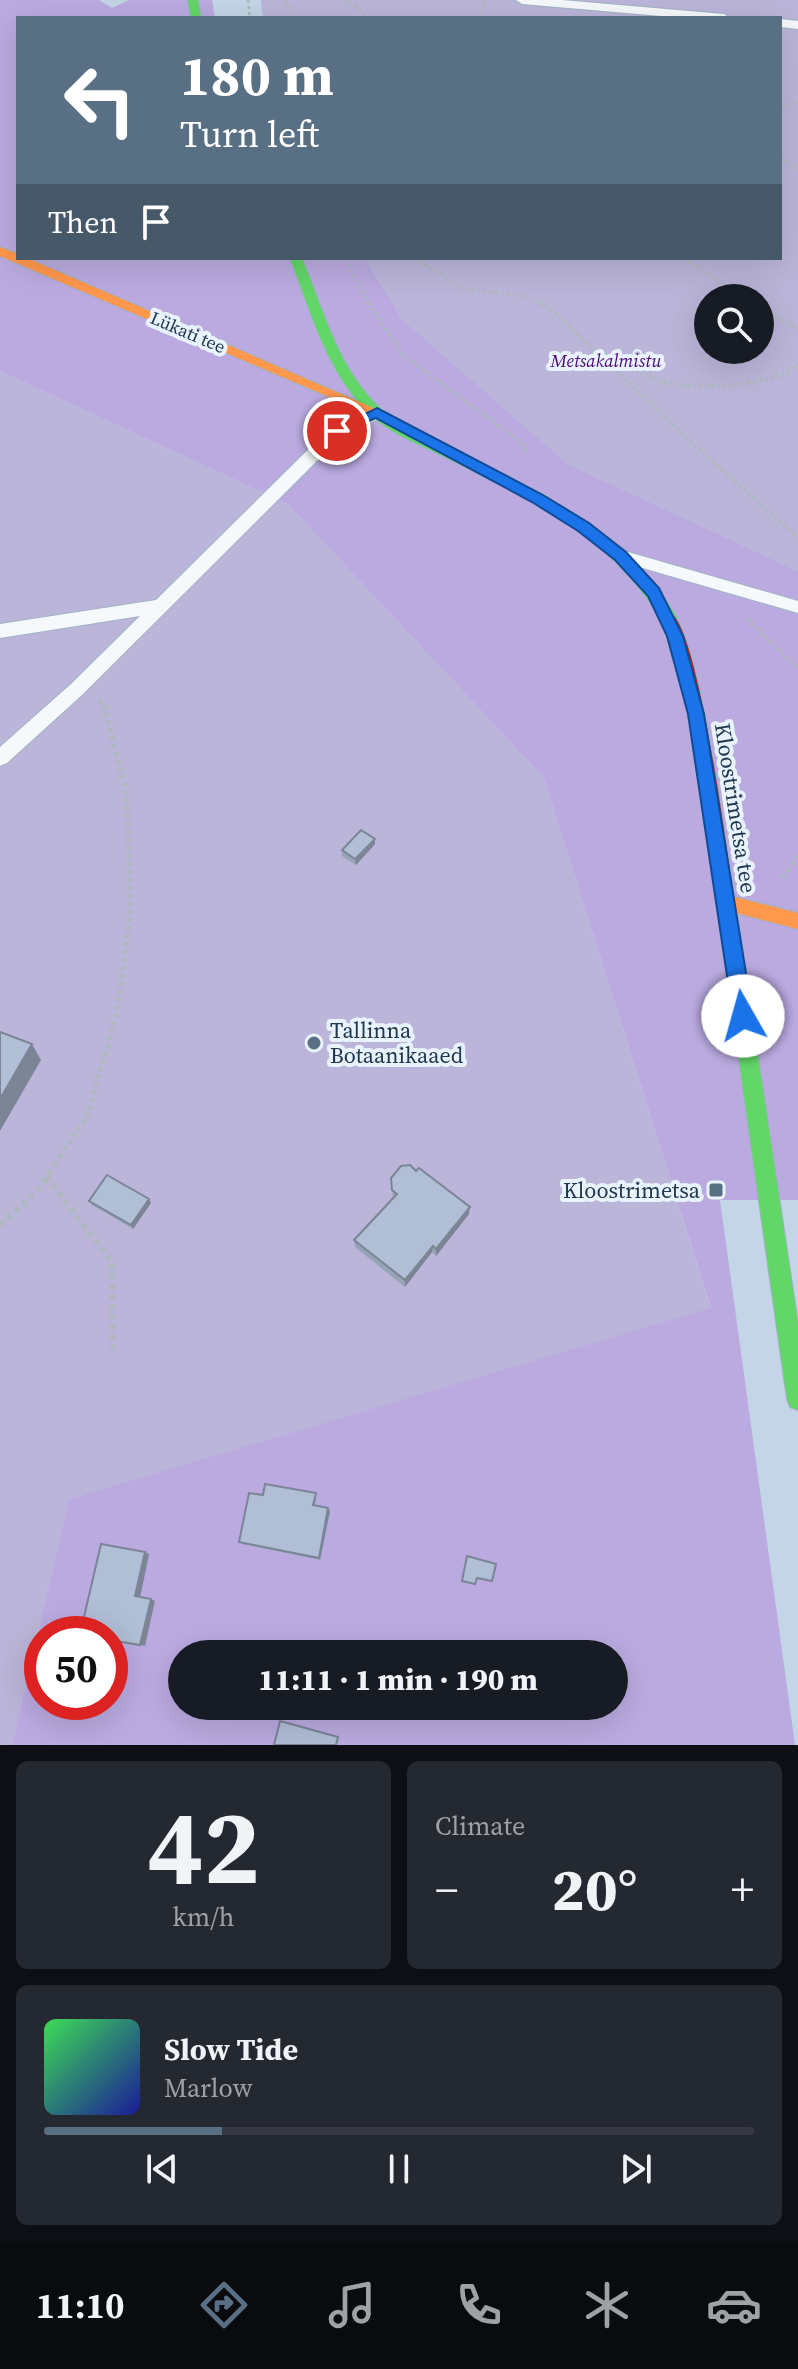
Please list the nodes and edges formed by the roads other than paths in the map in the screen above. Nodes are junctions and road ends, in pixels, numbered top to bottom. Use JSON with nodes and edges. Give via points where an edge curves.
{"nodes":[{"id":1,"x":522,"y":0,"type":"edge"},
{"id":2,"x":702,"y":16,"type":"edge"},
{"id":3,"x":21,"y":260,"type":"edge"},
{"id":4,"x":297,"y":260,"type":"edge"},
{"id":5,"x":76,"y":263,"type":"dead end"},
{"id":6,"x":31,"y":264,"type":"junction"},
{"id":7,"x":377,"y":413,"type":"junction"},
{"id":8,"x":621,"y":556,"type":"junction"},
{"id":9,"x":161,"y":606,"type":"junction"},
{"id":10,"x":798,"y":607,"type":"edge"},
{"id":11,"x":0,"y":631,"type":"edge"},
{"id":12,"x":0,"y":758,"type":"edge"},
{"id":13,"x":727,"y":903,"type":"junction"},
{"id":14,"x":798,"y":921,"type":"edge"},
{"id":15,"x":798,"y":1399,"type":"edge"}],
"edges":[{"from":1,"to":2,"type":"lane"},
{"from":3,"to":6,"type":"main road","name":"Lükati tee"},
{"from":4,"to":7,"type":"main road","name":"Kloostrimetsa tee","via":[[353,383]]},
{"from":5,"to":6,"type":"main road"},
{"from":6,"to":7,"type":"main road","name":"Lükati tee"},
{"from":7,"to":8,"type":"main road","name":"Kloostrimetsa tee","via":[[538,499]]},
{"from":7,"to":9,"type":"lane","via":[[337,431]]},
{"from":8,"to":10,"type":"lane"},
{"from":8,"to":13,"type":"main road","name":"Kloostrimetsa tee","via":[[654,592],[675,636],[696,714]]},
{"from":9,"to":11,"type":"lane"},
{"from":9,"to":12,"type":"lane"},
{"from":13,"to":14,"type":"main road"},
{"from":13,"to":15,"type":"main road","name":"Kloostrimetsa tee"}]}
